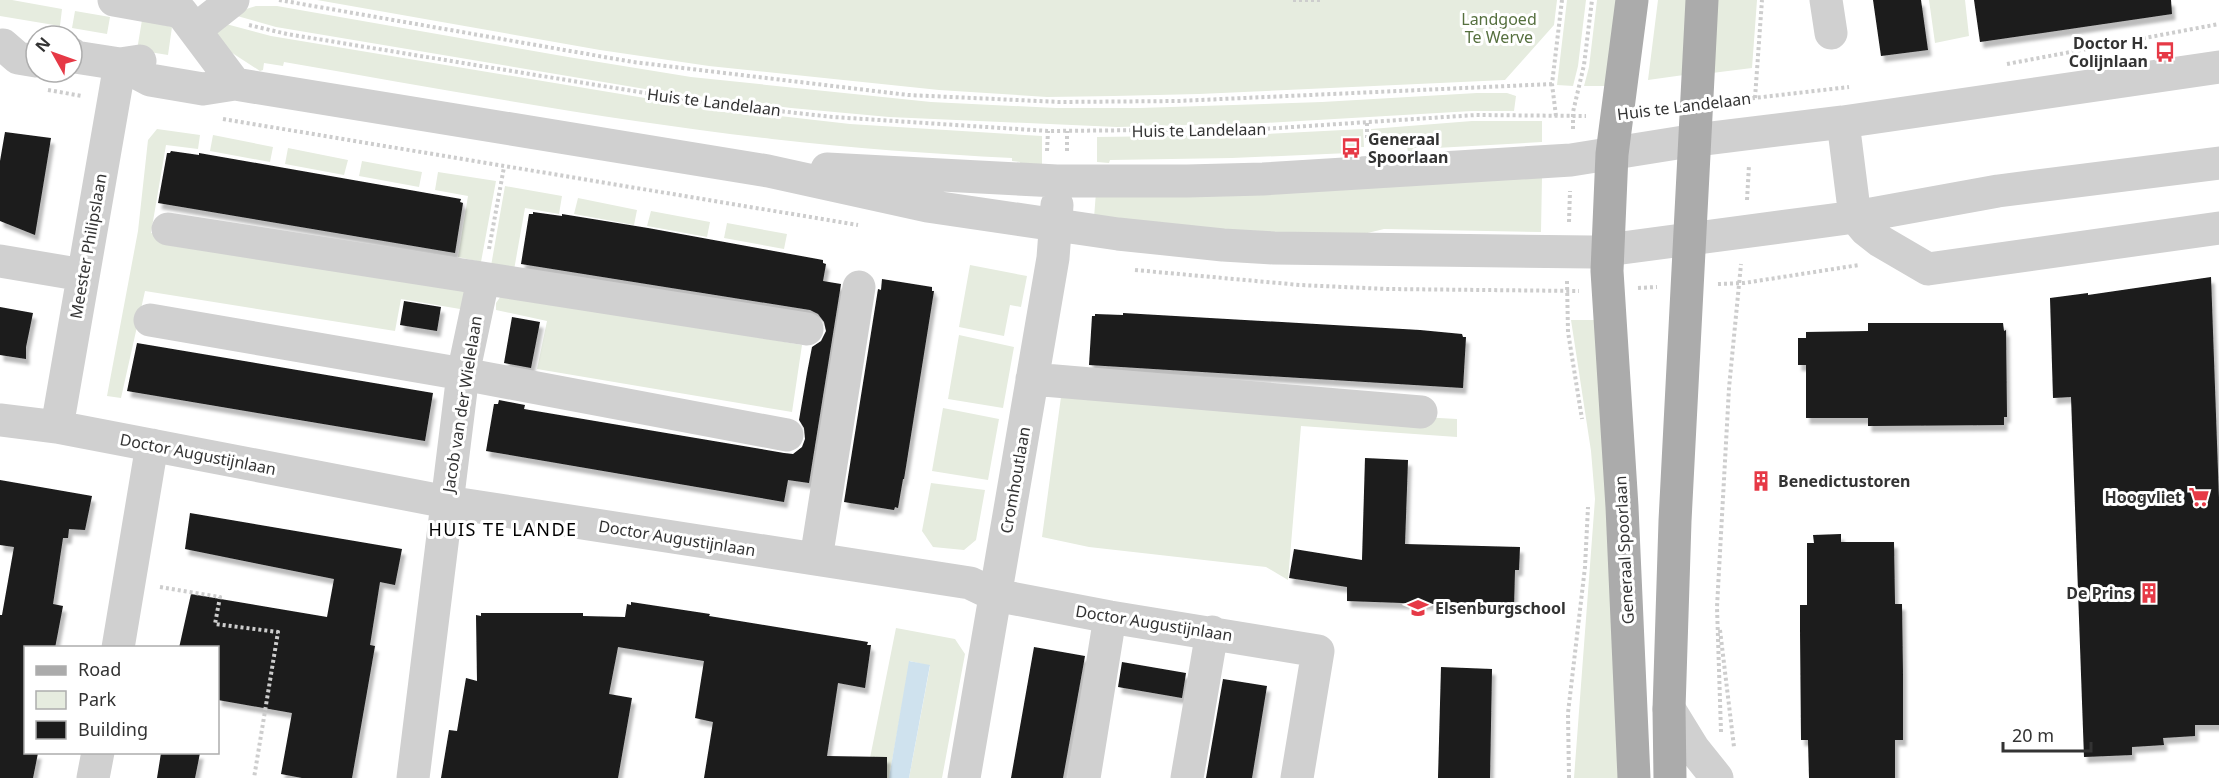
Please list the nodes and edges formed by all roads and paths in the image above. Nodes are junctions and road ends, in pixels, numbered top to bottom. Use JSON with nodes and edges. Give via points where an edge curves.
{"nodes":[{"id":1,"x":114,"y":0,"type":"edge"},
{"id":2,"x":279,"y":0,"type":"edge"},
{"id":3,"x":1293,"y":0,"type":"edge"},
{"id":4,"x":1320,"y":0,"type":"edge"},
{"id":5,"x":1562,"y":0,"type":"edge"},
{"id":6,"x":1632,"y":0,"type":"edge"},
{"id":7,"x":1702,"y":0,"type":"edge"},
{"id":8,"x":1762,"y":0,"type":"edge"},
{"id":9,"x":1826,"y":0,"type":"edge"},
{"id":10,"x":214,"y":15,"type":"edge"},
{"id":11,"x":2219,"y":24,"type":"edge"},
{"id":12,"x":1831,"y":33,"type":"dead end"},
{"id":13,"x":24,"y":38,"type":"edge"},
{"id":14,"x":2,"y":45,"type":"edge"},
{"id":15,"x":24,"y":59,"type":"edge"},
{"id":16,"x":84,"y":59,"type":"edge"},
{"id":17,"x":120,"y":64,"type":"junction"},
{"id":18,"x":2002,"y":65,"type":"dead end"},
{"id":19,"x":2219,"y":67,"type":"edge"},
{"id":20,"x":235,"y":84,"type":"junction"},
{"id":21,"x":1552,"y":84,"type":"junction"},
{"id":22,"x":1858,"y":86,"type":"dead end"},
{"id":23,"x":1755,"y":98,"type":"junction"},
{"id":24,"x":1697,"y":105,"type":"junction"},
{"id":25,"x":1617,"y":114,"type":"junction"},
{"id":26,"x":1556,"y":116,"type":"junction"},
{"id":27,"x":1843,"y":122,"type":"junction"},
{"id":28,"x":1752,"y":134,"type":"junction"},
{"id":29,"x":1696,"y":140,"type":"junction"},
{"id":30,"x":1612,"y":154,"type":"junction"},
{"id":31,"x":2219,"y":163,"type":"edge"},
{"id":32,"x":504,"y":167,"type":"dead end"},
{"id":33,"x":768,"y":171,"type":"junction"},
{"id":34,"x":1057,"y":181,"type":"junction"},
{"id":35,"x":1855,"y":217,"type":"junction"},
{"id":36,"x":1056,"y":226,"type":"junction"},
{"id":37,"x":2219,"y":228,"type":"edge"},
{"id":38,"x":168,"y":229,"type":"dead end"},
{"id":39,"x":1744,"y":233,"type":"junction"},
{"id":40,"x":1691,"y":239,"type":"junction"},
{"id":41,"x":1607,"y":250,"type":"junction"},
{"id":42,"x":0,"y":261,"type":"edge"},
{"id":43,"x":83,"y":275,"type":"junction"},
{"id":44,"x":483,"y":280,"type":"junction"},
{"id":45,"x":859,"y":287,"type":"dead end"},
{"id":46,"x":1567,"y":291,"type":"dead end"},
{"id":47,"x":150,"y":320,"type":"dead end"},
{"id":48,"x":807,"y":329,"type":"dead end"},
{"id":49,"x":464,"y":374,"type":"junction"},
{"id":50,"x":1032,"y":379,"type":"junction"},
{"id":51,"x":1421,"y":412,"type":"dead end"},
{"id":52,"x":0,"y":420,"type":"edge"},
{"id":53,"x":57,"y":427,"type":"junction"},
{"id":54,"x":1583,"y":428,"type":"dead end"},
{"id":55,"x":787,"y":435,"type":"dead end"},
{"id":56,"x":152,"y":445,"type":"junction"},
{"id":57,"x":447,"y":502,"type":"junction"},
{"id":58,"x":1588,"y":504,"type":"dead end"},
{"id":59,"x":816,"y":559,"type":"junction"},
{"id":60,"x":130,"y":582,"type":"junction"},
{"id":61,"x":995,"y":595,"type":"junction"},
{"id":62,"x":1717,"y":607,"type":"junction"},
{"id":63,"x":1110,"y":617,"type":"junction"},
{"id":64,"x":1212,"y":632,"type":"junction"},
{"id":65,"x":118,"y":646,"type":"edge"},
{"id":66,"x":1669,"y":709,"type":"junction"},
{"id":67,"x":1721,"y":732,"type":"dead end"},
{"id":68,"x":98,"y":754,"type":"edge"},
{"id":69,"x":1726,"y":768,"type":"edge"},
{"id":70,"x":93,"y":778,"type":"edge"},
{"id":71,"x":254,"y":778,"type":"edge"},
{"id":72,"x":413,"y":778,"type":"edge"},
{"id":73,"x":964,"y":778,"type":"edge"},
{"id":74,"x":1084,"y":778,"type":"edge"},
{"id":75,"x":1187,"y":778,"type":"edge"},
{"id":76,"x":1297,"y":778,"type":"edge"},
{"id":77,"x":1569,"y":778,"type":"edge"},
{"id":78,"x":1634,"y":778,"type":"edge"},
{"id":79,"x":1670,"y":778,"type":"edge"}],
"edges":[{"from":1,"to":10,"type":"street"},
{"from":2,"to":21,"type":"path","name":"Huis te Landelaan","via":[[633,62],[908,94],[1060,102],[1178,102]]},
{"from":3,"to":4,"type":"path"},
{"from":5,"to":21,"type":"path"},
{"from":6,"to":25,"type":"main road","name":"Generaal Spoorlaan"},
{"from":7,"to":24,"type":"main road"},
{"from":8,"to":23,"type":"path"},
{"from":9,"to":12,"type":"street"},
{"from":10,"to":20,"type":"street"},
{"from":10,"to":26,"type":"path","name":"Huis te Landelaan","via":[[287,34],[654,95],[863,119],[1048,131],[1132,132],[1307,127],[1470,116]]},
{"from":11,"to":18,"type":"path"},
{"from":13,"to":14,"type":"street"},
{"from":14,"to":15,"type":"street"},
{"from":16,"to":17,"type":"street"},
{"from":17,"to":20,"type":"street","via":[[150,80],[203,89]]},
{"from":17,"to":43,"type":"street","name":"Meester Philipslaan"},
{"from":19,"to":27,"type":"street"},
{"from":20,"to":33,"type":"street"},
{"from":21,"to":26,"type":"path"},
{"from":22,"to":23,"type":"path","name":"Huis te Landelaan"},
{"from":23,"to":24,"type":"path","name":"Huis te Landelaan"},
{"from":23,"to":28,"type":"path"},
{"from":24,"to":25,"type":"path","name":"Huis te Landelaan"},
{"from":24,"to":29,"type":"main road"},
{"from":25,"to":26,"type":"path","name":"Huis te Landelaan"},
{"from":25,"to":30,"type":"main road","name":"Generaal Spoorlaan"},
{"from":27,"to":28,"type":"street"},
{"from":27,"to":35,"type":"street"},
{"from":28,"to":29,"type":"street"},
{"from":28,"to":39,"type":"path"},
{"from":29,"to":30,"type":"street"},
{"from":29,"to":40,"type":"main road"},
{"from":30,"to":34,"type":"street","via":[[1263,180]]},
{"from":30,"to":41,"type":"main road","name":"Generaal Spoorlaan"},
{"from":31,"to":35,"type":"street","via":[[1998,191]]},
{"from":32,"to":44,"type":"path"},
{"from":33,"to":34,"type":"street","via":[[815,168]]},
{"from":33,"to":36,"type":"street","via":[[896,200]]},
{"from":34,"to":36,"type":"street","name":"Cromhoutlaan"},
{"from":35,"to":37,"type":"street","via":[[1880,241],[1928,269]]},
{"from":35,"to":39,"type":"street"},
{"from":36,"to":41,"type":"street","via":[[1274,248],[1561,253]]},
{"from":36,"to":50,"type":"street","name":"Cromhoutlaan"},
{"from":38,"to":44,"type":"street"},
{"from":39,"to":40,"type":"street"},
{"from":39,"to":62,"type":"path","via":[[1729,388]]},
{"from":40,"to":41,"type":"street"},
{"from":40,"to":66,"type":"main road"},
{"from":41,"to":78,"type":"main road","name":"Generaal Spoorlaan"},
{"from":42,"to":43,"type":"street"},
{"from":43,"to":53,"type":"street","name":"Meester Philipslaan"},
{"from":44,"to":48,"type":"street"},
{"from":44,"to":49,"type":"street","name":"Jacob van der Wielelaan"},
{"from":45,"to":59,"type":"street"},
{"from":46,"to":54,"type":"path","via":[[1568,332]]},
{"from":47,"to":49,"type":"street"},
{"from":49,"to":55,"type":"street"},
{"from":49,"to":57,"type":"street","name":"Jacob van der Wielelaan"},
{"from":50,"to":51,"type":"street"},
{"from":50,"to":61,"type":"street","name":"Cromhoutlaan"},
{"from":52,"to":53,"type":"street","name":"Doctor Augustijnlaan"},
{"from":53,"to":56,"type":"street","name":"Doctor Augustijnlaan"},
{"from":56,"to":57,"type":"street","name":"Doctor Augustijnlaan"},
{"from":56,"to":60,"type":"street"},
{"from":57,"to":59,"type":"street","name":"Doctor Augustijnlaan"},
{"from":57,"to":72,"type":"street","name":"Jacob van der Wielelaan"},
{"from":58,"to":77,"type":"path","name":"Generaal Spoorlaan","via":[[1585,567],[1568,713]]},
{"from":59,"to":61,"type":"street","name":"Doctor Augustijnlaan","via":[[970,583]]},
{"from":60,"to":65,"type":"street"},
{"from":60,"to":71,"type":"path","via":[[220,597],[216,624],[278,632]]},
{"from":61,"to":63,"type":"street","name":"Doctor Augustijnlaan"},
{"from":61,"to":73,"type":"street","name":"Cromhoutlaan"},
{"from":62,"to":67,"type":"path"},
{"from":62,"to":69,"type":"path","via":[[1731,717]]},
{"from":63,"to":64,"type":"street","name":"Doctor Augustijnlaan"},
{"from":63,"to":74,"type":"street"},
{"from":64,"to":75,"type":"street"},
{"from":64,"to":76,"type":"street","name":"Doctor Augustijnlaan","via":[[1317,651]]},
{"from":66,"to":69,"type":"street","via":[[1693,748]]},
{"from":66,"to":79,"type":"main road"},
{"from":68,"to":70,"type":"street"}]}
